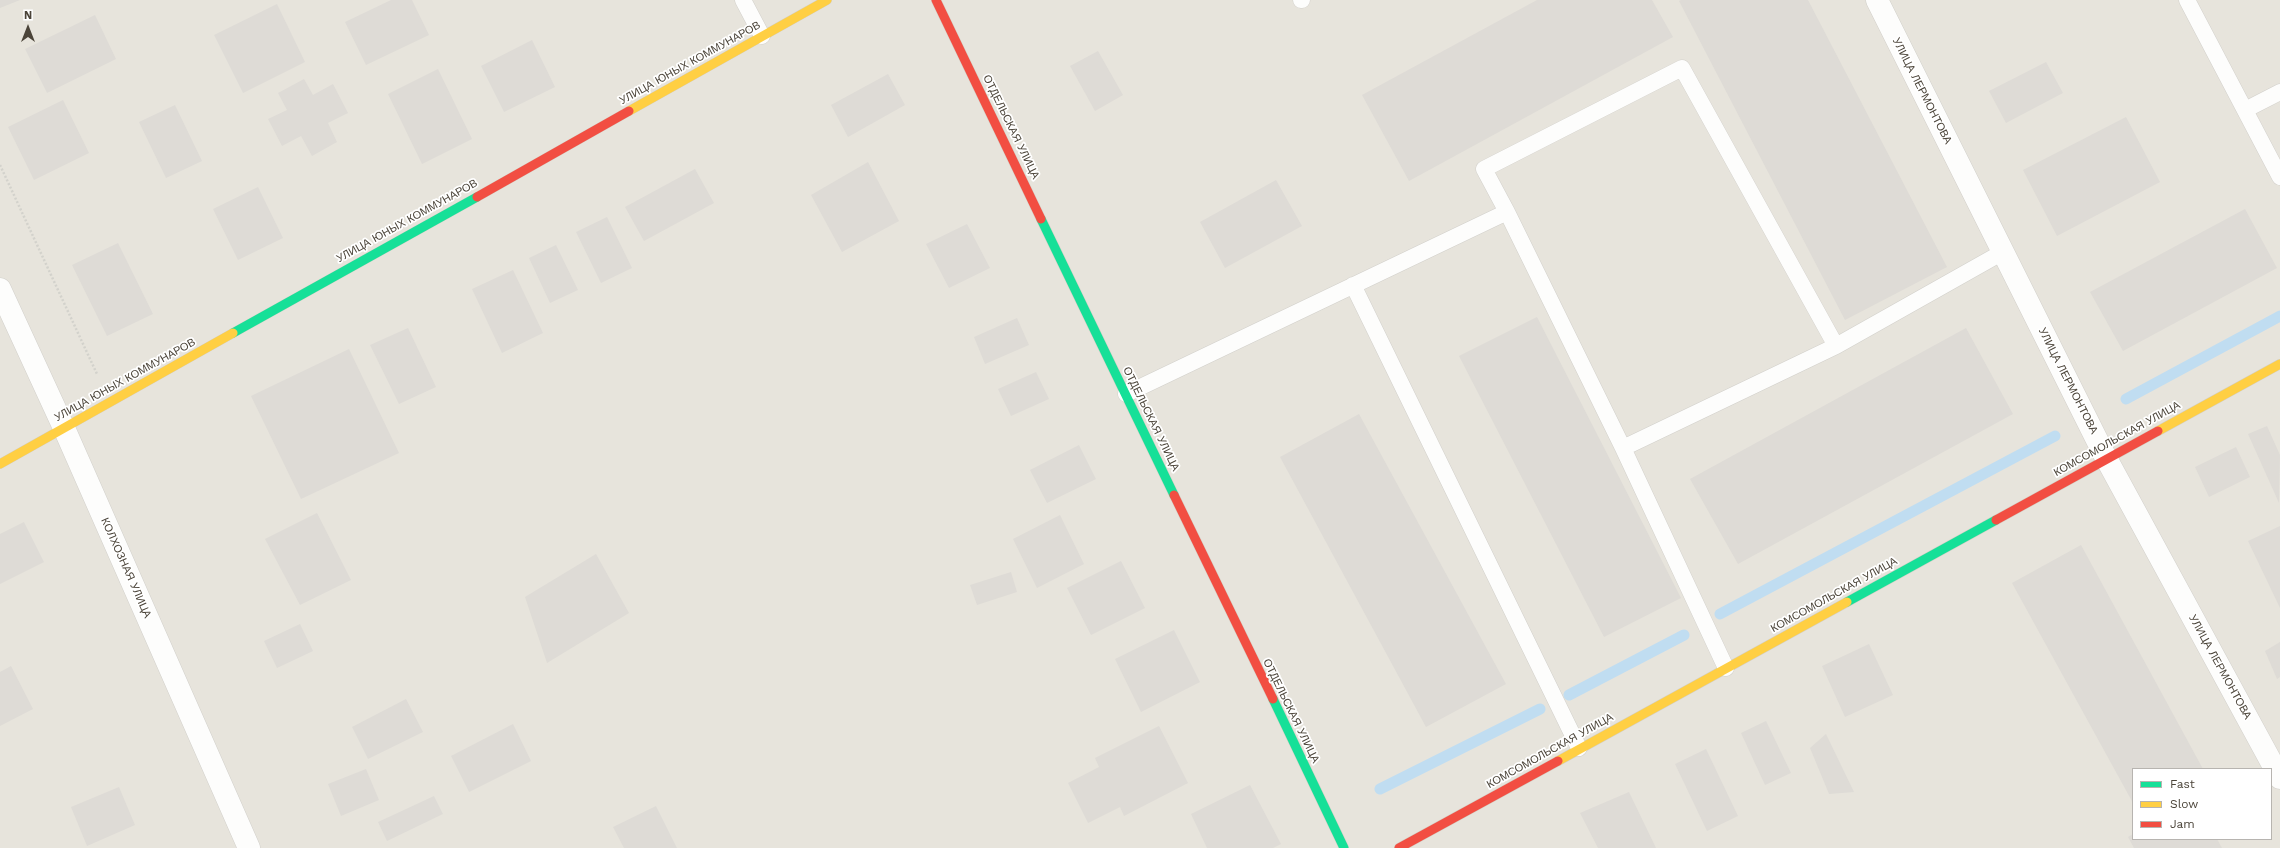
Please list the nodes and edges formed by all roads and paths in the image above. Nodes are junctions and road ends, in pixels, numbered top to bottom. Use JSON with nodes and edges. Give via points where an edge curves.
{"nodes":[{"id":1,"x":743,"y":0,"type":"edge"},
{"id":2,"x":826,"y":0,"type":"edge"},
{"id":3,"x":936,"y":0,"type":"edge"},
{"id":4,"x":1877,"y":0,"type":"edge"},
{"id":5,"x":2186,"y":0,"type":"edge"},
{"id":6,"x":762,"y":36,"type":"junction"},
{"id":7,"x":2280,"y":92,"type":"edge"},
{"id":8,"x":2245,"y":110,"type":"junction"},
{"id":9,"x":0,"y":165,"type":"edge"},
{"id":10,"x":2280,"y":176,"type":"edge"},
{"id":11,"x":1507,"y":212,"type":"junction"},
{"id":12,"x":2003,"y":252,"type":"junction"},
{"id":13,"x":1354,"y":285,"type":"junction"},
{"id":14,"x":0,"y":289,"type":"edge"},
{"id":15,"x":1836,"y":346,"type":"junction"},
{"id":16,"x":2280,"y":364,"type":"edge"},
{"id":17,"x":1126,"y":394,"type":"junction"},
{"id":18,"x":110,"y":402,"type":"junction"},
{"id":19,"x":64,"y":428,"type":"junction"},
{"id":20,"x":1623,"y":448,"type":"junction"},
{"id":21,"x":2106,"y":458,"type":"junction"},
{"id":22,"x":0,"y":464,"type":"edge"},
{"id":23,"x":1726,"y":668,"type":"junction"},
{"id":24,"x":1580,"y":748,"type":"junction"},
{"id":25,"x":2280,"y":778,"type":"edge"},
{"id":26,"x":249,"y":848,"type":"edge"},
{"id":27,"x":1344,"y":848,"type":"edge"},
{"id":28,"x":1399,"y":848,"type":"edge"}],
"edges":[{"from":1,"to":6,"type":"lane"},
{"from":2,"to":6,"type":"street","name":"УЛИЦА ЮНЫХ КОММУНАРОВ"},
{"from":3,"to":17,"type":"street","name":"ОТДЕЛЬСКАЯ УЛИЦА"},
{"from":4,"to":12,"type":"street","name":"УЛИЦА ЛЕРМОНТОВА"},
{"from":5,"to":8,"type":"lane"},
{"from":6,"to":18,"type":"street","name":"УЛИЦА ЮНЫХ КОММУНАРОВ"},
{"from":7,"to":8,"type":"lane"},
{"from":8,"to":10,"type":"lane"},
{"from":9,"to":18,"type":"path"},
{"from":11,"to":13,"type":"lane"},
{"from":11,"to":15,"type":"lane","via":[[1484,170],[1682,68]]},
{"from":11,"to":20,"type":"lane"},
{"from":12,"to":15,"type":"lane"},
{"from":12,"to":21,"type":"street","name":"УЛИЦА ЛЕРМОНТОВА"},
{"from":13,"to":17,"type":"lane"},
{"from":13,"to":24,"type":"lane"},
{"from":14,"to":19,"type":"street","name":"КОЛХОЗНАЯ УЛИЦА"},
{"from":15,"to":20,"type":"lane"},
{"from":16,"to":21,"type":"street","name":"КОМСОМОЛЬСКАЯ УЛИЦА"},
{"from":17,"to":27,"type":"street","name":"ОТДЕЛЬСКАЯ УЛИЦА"},
{"from":18,"to":19,"type":"street","name":"УЛИЦА ЮНЫХ КОММУНАРОВ"},
{"from":19,"to":22,"type":"street","name":"УЛИЦА ЮНЫХ КОММУНАРОВ"},
{"from":19,"to":26,"type":"street","name":"КОЛХОЗНАЯ УЛИЦА"},
{"from":20,"to":23,"type":"lane"},
{"from":21,"to":23,"type":"street","name":"КОМСОМОЛЬСКАЯ УЛИЦА"},
{"from":21,"to":25,"type":"street","name":"УЛИЦА ЛЕРМОНТОВА"},
{"from":23,"to":24,"type":"street","name":"КОМСОМОЛЬСКАЯ УЛИЦА"},
{"from":24,"to":28,"type":"street","name":"КОМСОМОЛЬСКАЯ УЛИЦА"}]}
